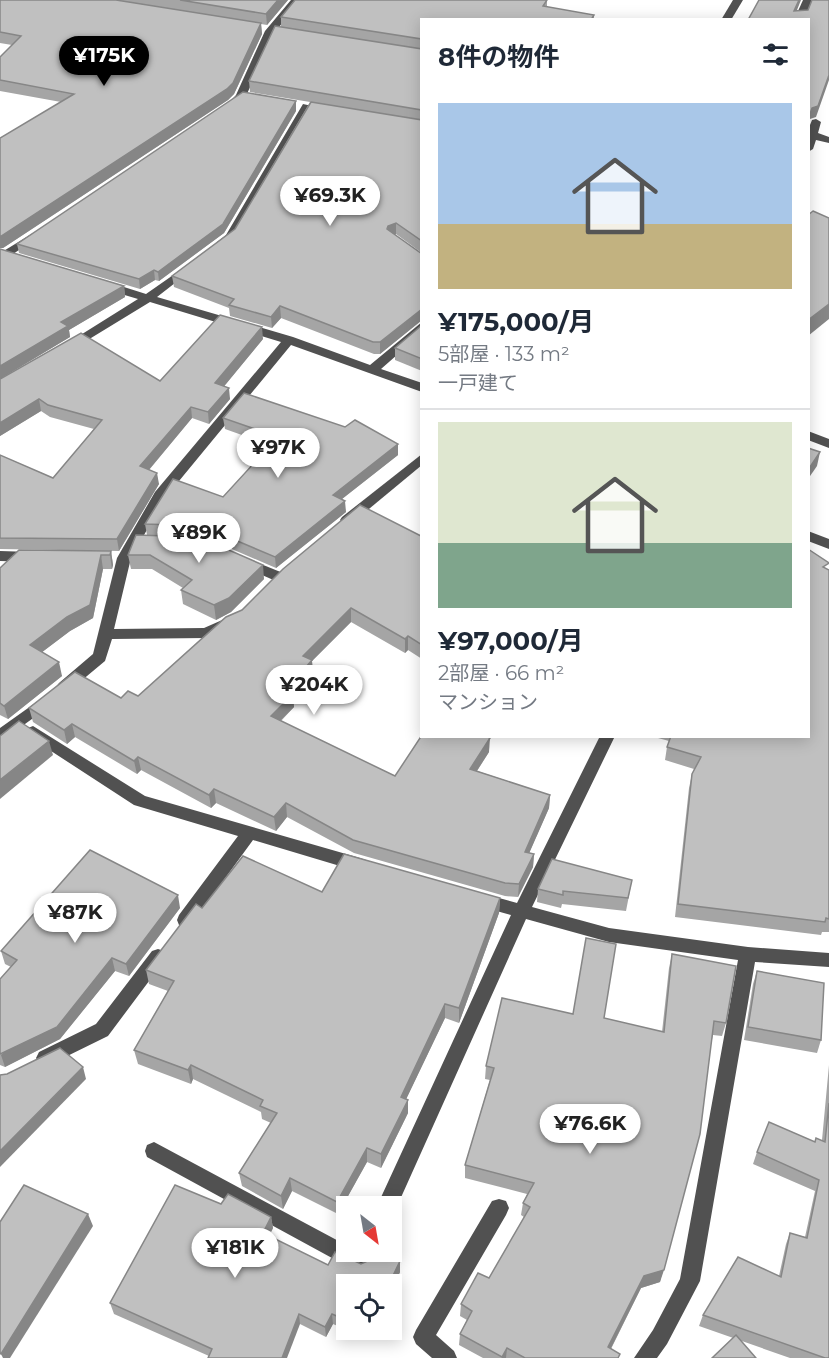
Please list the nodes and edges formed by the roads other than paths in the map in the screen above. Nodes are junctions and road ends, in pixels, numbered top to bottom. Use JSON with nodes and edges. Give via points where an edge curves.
{"nodes":[{"id":1,"x":296,"y":0,"type":"edge"},
{"id":2,"x":738,"y":0,"type":"edge"},
{"id":3,"x":808,"y":0,"type":"edge"},
{"id":4,"x":727,"y":18,"type":"edge"},
{"id":5,"x":800,"y":18,"type":"edge"},
{"id":6,"x":258,"y":29,"type":"edge"},
{"id":7,"x":270,"y":31,"type":"junction"},
{"id":8,"x":282,"y":33,"type":"edge"},
{"id":9,"x":307,"y":106,"type":"edge"},
{"id":10,"x":224,"y":111,"type":"edge"},
{"id":11,"x":812,"y":121,"type":"edge"},
{"id":12,"x":829,"y":124,"type":"edge"},
{"id":13,"x":812,"y":135,"type":"junction"},
{"id":14,"x":829,"y":140,"type":"edge"},
{"id":15,"x":810,"y":142,"type":"edge"},
{"id":16,"x":45,"y":228,"type":"edge"},
{"id":17,"x":7,"y":255,"type":"edge"},
{"id":18,"x":93,"y":281,"type":"edge"},
{"id":19,"x":148,"y":298,"type":"junction"},
{"id":20,"x":420,"y":328,"type":"edge"},
{"id":21,"x":289,"y":340,"type":"junction"},
{"id":22,"x":59,"y":352,"type":"edge"},
{"id":23,"x":373,"y":369,"type":"junction"},
{"id":24,"x":420,"y":387,"type":"edge"},
{"id":25,"x":810,"y":436,"type":"edge"},
{"id":26,"x":829,"y":444,"type":"edge"},
{"id":27,"x":420,"y":460,"type":"edge"},
{"id":28,"x":332,"y":533,"type":"edge"},
{"id":29,"x":810,"y":537,"type":"edge"},
{"id":30,"x":829,"y":544,"type":"edge"},
{"id":31,"x":7,"y":556,"type":"edge"},
{"id":32,"x":47,"y":557,"type":"edge"},
{"id":33,"x":235,"y":558,"type":"edge"},
{"id":34,"x":0,"y":566,"type":"edge"},
{"id":35,"x":279,"y":578,"type":"edge"},
{"id":36,"x":245,"y":610,"type":"edge"},
{"id":37,"x":105,"y":634,"type":"junction"},
{"id":38,"x":19,"y":723,"type":"junction"},
{"id":39,"x":0,"y":736,"type":"edge"},
{"id":40,"x":607,"y":738,"type":"edge"},
{"id":41,"x":249,"y":833,"type":"junction"},
{"id":42,"x":374,"y":869,"type":"edge"},
{"id":43,"x":465,"y":895,"type":"edge"},
{"id":44,"x":521,"y":912,"type":"junction"},
{"id":45,"x":748,"y":954,"type":"junction"},
{"id":46,"x":829,"y":960,"type":"edge"},
{"id":47,"x":33,"y":1064,"type":"edge"},
{"id":48,"x":154,"y":1150,"type":"dead end"},
{"id":49,"x":392,"y":1196,"type":"edge"},
{"id":50,"x":499,"y":1208,"type":"dead end"},
{"id":51,"x":336,"y":1249,"type":"edge"},
{"id":52,"x":447,"y":1358,"type":"edge"},
{"id":53,"x":644,"y":1358,"type":"edge"}],
"edges":[{"from":1,"to":7,"type":"street"},
{"from":2,"to":4,"type":"street"},
{"from":3,"to":5,"type":"street"},
{"from":6,"to":7,"type":"street"},
{"from":7,"to":8,"type":"street"},
{"from":7,"to":10,"type":"street","via":[[247,96]]},
{"from":9,"to":19,"type":"street","via":[[230,237]]},
{"from":11,"to":12,"type":"street"},
{"from":11,"to":13,"type":"street"},
{"from":13,"to":14,"type":"street"},
{"from":13,"to":15,"type":"street"},
{"from":16,"to":17,"type":"street"},
{"from":18,"to":19,"type":"street"},
{"from":19,"to":21,"type":"street"},
{"from":19,"to":22,"type":"street"},
{"from":20,"to":23,"type":"street"},
{"from":21,"to":23,"type":"street"},
{"from":21,"to":37,"type":"street","via":[[160,495],[139,543],[119,558]]},
{"from":23,"to":24,"type":"street"},
{"from":25,"to":26,"type":"street"},
{"from":27,"to":28,"type":"street"},
{"from":29,"to":30,"type":"street"},
{"from":31,"to":32,"type":"street"},
{"from":31,"to":34,"type":"street"},
{"from":33,"to":35,"type":"street"},
{"from":36,"to":37,"type":"street","via":[[206,633]]},
{"from":37,"to":38,"type":"street","via":[[100,657]]},
{"from":38,"to":39,"type":"street"},
{"from":38,"to":41,"type":"street","via":[[140,801]]},
{"from":40,"to":44,"type":"street"},
{"from":41,"to":42,"type":"street"},
{"from":41,"to":47,"type":"street","via":[[102,1030]]},
{"from":43,"to":44,"type":"street"},
{"from":44,"to":45,"type":"street","via":[[609,935]]},
{"from":44,"to":49,"type":"street"},
{"from":45,"to":46,"type":"street"},
{"from":45,"to":53,"type":"street","via":[[690,1281]]},
{"from":48,"to":51,"type":"street"},
{"from":50,"to":52,"type":"street","via":[[423,1337]]}]}
